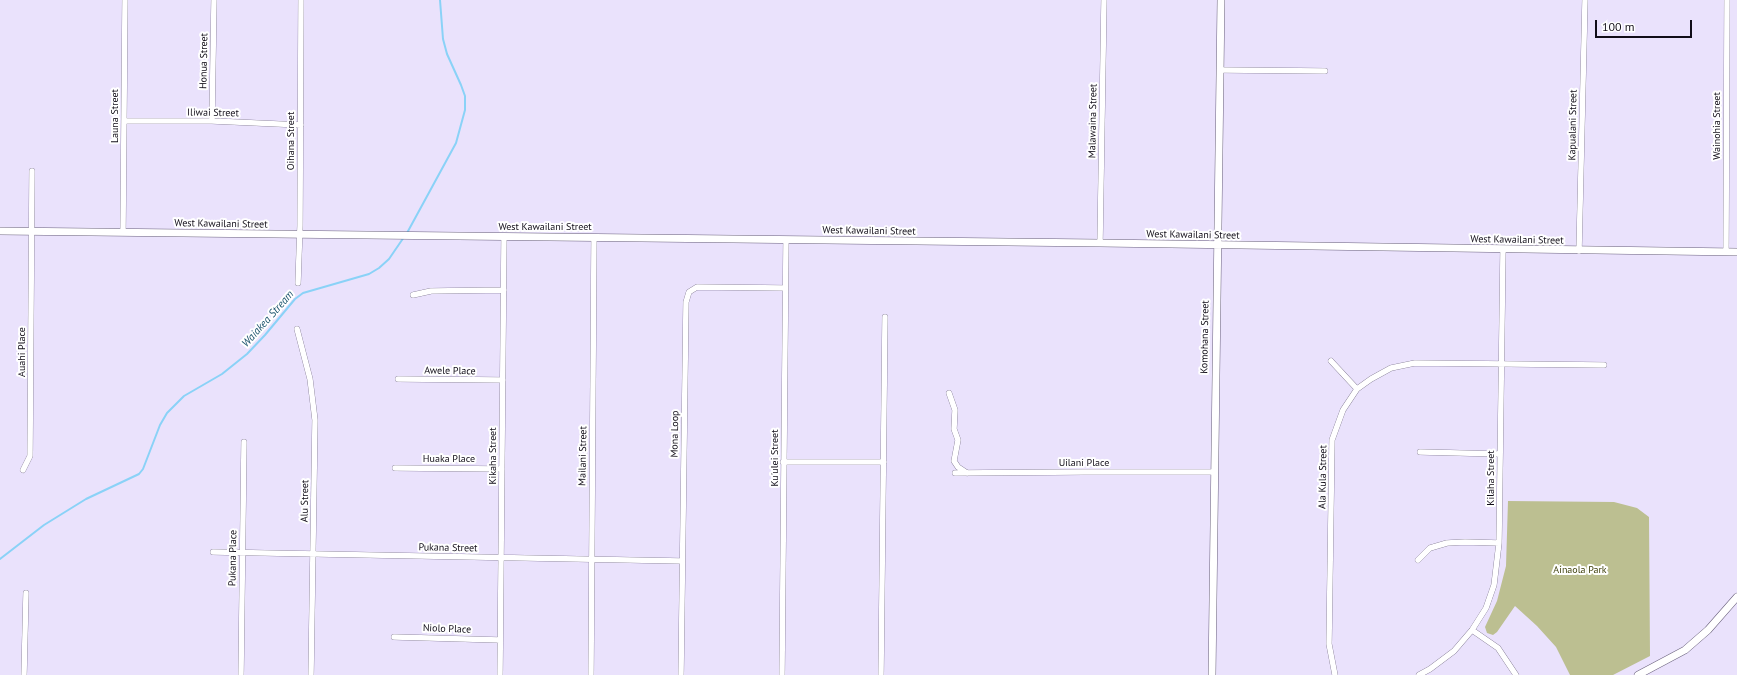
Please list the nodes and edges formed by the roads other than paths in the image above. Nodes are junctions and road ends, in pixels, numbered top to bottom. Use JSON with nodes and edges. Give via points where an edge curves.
{"nodes":[{"id":1,"x":125,"y":0,"type":"edge"},
{"id":2,"x":214,"y":0,"type":"edge"},
{"id":3,"x":301,"y":0,"type":"edge"},
{"id":4,"x":1104,"y":0,"type":"edge"},
{"id":5,"x":1221,"y":0,"type":"edge"},
{"id":6,"x":1585,"y":0,"type":"edge"},
{"id":7,"x":1727,"y":0,"type":"edge"},
{"id":8,"x":1220,"y":70,"type":"junction"},
{"id":9,"x":1325,"y":71,"type":"dead end"},
{"id":10,"x":124,"y":121,"type":"junction"},
{"id":11,"x":212,"y":121,"type":"junction"},
{"id":12,"x":301,"y":125,"type":"junction"},
{"id":13,"x":32,"y":171,"type":"dead end"},
{"id":14,"x":0,"y":231,"type":"edge"},
{"id":15,"x":32,"y":232,"type":"junction"},
{"id":16,"x":123,"y":232,"type":"junction"},
{"id":17,"x":300,"y":234,"type":"junction"},
{"id":18,"x":504,"y":237,"type":"junction"},
{"id":19,"x":594,"y":238,"type":"junction"},
{"id":20,"x":786,"y":240,"type":"junction"},
{"id":21,"x":1100,"y":243,"type":"junction"},
{"id":22,"x":1217,"y":246,"type":"junction"},
{"id":23,"x":1502,"y":250,"type":"junction"},
{"id":24,"x":1579,"y":250,"type":"junction"},
{"id":25,"x":1726,"y":252,"type":"junction"},
{"id":26,"x":1737,"y":252,"type":"edge"},
{"id":27,"x":298,"y":283,"type":"dead end"},
{"id":28,"x":785,"y":288,"type":"junction"},
{"id":29,"x":504,"y":290,"type":"junction"},
{"id":30,"x":413,"y":295,"type":"dead end"},
{"id":31,"x":885,"y":317,"type":"dead end"},
{"id":32,"x":297,"y":329,"type":"dead end"},
{"id":33,"x":1332,"y":361,"type":"dead end"},
{"id":34,"x":1502,"y":364,"type":"junction"},
{"id":35,"x":1604,"y":365,"type":"dead end"},
{"id":36,"x":398,"y":379,"type":"dead end"},
{"id":37,"x":503,"y":380,"type":"junction"},
{"id":38,"x":1357,"y":389,"type":"junction"},
{"id":39,"x":949,"y":393,"type":"dead end"},
{"id":40,"x":244,"y":442,"type":"dead end"},
{"id":41,"x":1420,"y":452,"type":"dead end"},
{"id":42,"x":1500,"y":454,"type":"junction"},
{"id":43,"x":784,"y":462,"type":"junction"},
{"id":44,"x":884,"y":462,"type":"junction"},
{"id":45,"x":395,"y":468,"type":"dead end"},
{"id":46,"x":502,"y":469,"type":"junction"},
{"id":47,"x":23,"y":470,"type":"dead end"},
{"id":48,"x":1214,"y":472,"type":"junction"},
{"id":49,"x":955,"y":473,"type":"dead end"},
{"id":50,"x":967,"y":473,"type":"junction"},
{"id":51,"x":1499,"y":543,"type":"junction"},
{"id":52,"x":213,"y":552,"type":"dead end"},
{"id":53,"x":242,"y":552,"type":"junction"},
{"id":54,"x":312,"y":554,"type":"junction"},
{"id":55,"x":501,"y":558,"type":"junction"},
{"id":56,"x":591,"y":560,"type":"junction"},
{"id":57,"x":1418,"y":560,"type":"dead end"},
{"id":58,"x":682,"y":561,"type":"junction"},
{"id":59,"x":26,"y":593,"type":"dead end"},
{"id":60,"x":1737,"y":597,"type":"edge"},
{"id":61,"x":1472,"y":630,"type":"junction"},
{"id":62,"x":394,"y":637,"type":"dead end"},
{"id":63,"x":500,"y":640,"type":"junction"},
{"id":64,"x":24,"y":675,"type":"edge"},
{"id":65,"x":241,"y":675,"type":"edge"},
{"id":66,"x":311,"y":675,"type":"edge"},
{"id":67,"x":500,"y":675,"type":"edge"},
{"id":68,"x":591,"y":675,"type":"edge"},
{"id":69,"x":681,"y":675,"type":"edge"},
{"id":70,"x":782,"y":675,"type":"edge"},
{"id":71,"x":881,"y":675,"type":"edge"},
{"id":72,"x":1212,"y":675,"type":"edge"},
{"id":73,"x":1335,"y":675,"type":"edge"},
{"id":74,"x":1419,"y":675,"type":"edge"},
{"id":75,"x":1516,"y":675,"type":"edge"},
{"id":76,"x":1638,"y":675,"type":"edge"}],
"edges":[{"from":1,"to":10,"type":"street","name":"Launa Street"},
{"from":2,"to":11,"type":"street","name":"Honua Street"},
{"from":3,"to":12,"type":"street","name":"Oihana Street"},
{"from":4,"to":21,"type":"street","name":"Malawaina Street"},
{"from":5,"to":8,"type":"street","name":"Komohana Street"},
{"from":6,"to":24,"type":"street","name":"Kapualani Street"},
{"from":7,"to":25,"type":"street","name":"Wainohia Street"},
{"from":8,"to":9,"type":"street"},
{"from":8,"to":22,"type":"street","name":"Komohana Street"},
{"from":10,"to":11,"type":"street","name":"Iliwai Street"},
{"from":10,"to":16,"type":"street","name":"Launa Street"},
{"from":11,"to":12,"type":"street","name":"Iliwai Street"},
{"from":12,"to":17,"type":"street","name":"Oihana Street"},
{"from":13,"to":15,"type":"street","name":"Auahi Place"},
{"from":14,"to":15,"type":"street","name":"West Kawailani Street"},
{"from":15,"to":16,"type":"street","name":"West Kawailani Street"},
{"from":15,"to":47,"type":"street","name":"Auahi Place","via":[[30,456]]},
{"from":16,"to":17,"type":"street","name":"West Kawailani Street"},
{"from":17,"to":18,"type":"street","name":"West Kawailani Street"},
{"from":17,"to":27,"type":"street","name":"Oihana Street"},
{"from":18,"to":19,"type":"street","name":"West Kawailani Street"},
{"from":18,"to":29,"type":"street","name":"Kikaha Street"},
{"from":19,"to":20,"type":"street","name":"West Kawailani Street"},
{"from":19,"to":56,"type":"street","name":"Mailani Street"},
{"from":20,"to":21,"type":"street","name":"West Kawailani Street"},
{"from":20,"to":28,"type":"street","name":"Ku'ulei Street"},
{"from":21,"to":22,"type":"street","name":"West Kawailani Street"},
{"from":22,"to":23,"type":"street","name":"West Kawailani Street"},
{"from":22,"to":48,"type":"street","name":"Komohana Street"},
{"from":23,"to":24,"type":"street","name":"West Kawailani Street"},
{"from":23,"to":34,"type":"street","name":"Kilaha Street"},
{"from":24,"to":25,"type":"street","name":"West Kawailani Street"},
{"from":25,"to":26,"type":"street","name":"West Kawailani Street"},
{"from":28,"to":43,"type":"street","name":"Ku'ulei Street"},
{"from":28,"to":58,"type":"street","name":"Mona Loop","via":[[697,287],[689,292],[686,302]]},
{"from":29,"to":30,"type":"street","via":[[431,291]]},
{"from":29,"to":37,"type":"street","name":"Kikaha Street"},
{"from":31,"to":44,"type":"street"},
{"from":32,"to":54,"type":"street","name":"Alu Street","via":[[315,406]]},
{"from":33,"to":38,"type":"street"},
{"from":34,"to":35,"type":"street","name":"Ala Kula Street"},
{"from":34,"to":38,"type":"street","name":"Ala Kula Street","via":[[1415,363],[1391,368]]},
{"from":34,"to":42,"type":"street","name":"Kilaha Street"},
{"from":36,"to":37,"type":"street","name":"Awele Place"},
{"from":37,"to":46,"type":"street","name":"Kikaha Street"},
{"from":38,"to":73,"type":"street","name":"Ala Kula Street","via":[[1343,410],[1332,440],[1329,644]]},
{"from":39,"to":50,"type":"street","via":[[955,410],[954,429],[958,440],[954,461]]},
{"from":40,"to":53,"type":"street","name":"Pukana Place"},
{"from":41,"to":42,"type":"street"},
{"from":42,"to":51,"type":"street","name":"Kilaha Street"},
{"from":43,"to":44,"type":"street"},
{"from":43,"to":70,"type":"street","name":"Ku'ulei Street"},
{"from":44,"to":71,"type":"street"},
{"from":45,"to":46,"type":"street","name":"Huaka Place"},
{"from":46,"to":55,"type":"street","name":"Kikaha Street"},
{"from":48,"to":50,"type":"street","name":"Uilani Place"},
{"from":48,"to":72,"type":"street","name":"Komohana Street"},
{"from":49,"to":50,"type":"street","name":"Uilani Place"},
{"from":51,"to":57,"type":"street","via":[[1447,543],[1430,548]]},
{"from":51,"to":61,"type":"street","name":"Kilaha Street","via":[[1494,584],[1486,608]]},
{"from":52,"to":53,"type":"street","name":"Pukana Street"},
{"from":53,"to":54,"type":"street","name":"Pukana Street"},
{"from":53,"to":65,"type":"street","name":"Pukana Place"},
{"from":54,"to":55,"type":"street","name":"Pukana Street"},
{"from":54,"to":66,"type":"street","name":"Alu Street"},
{"from":55,"to":56,"type":"street","name":"Pukana Street"},
{"from":55,"to":63,"type":"street","name":"Kikaha Street"},
{"from":56,"to":58,"type":"street","name":"Pukana Street"},
{"from":56,"to":68,"type":"street","name":"Mailani Street"},
{"from":58,"to":69,"type":"street","name":"Mona Loop"},
{"from":59,"to":64,"type":"street"},
{"from":60,"to":76,"type":"street","via":[[1708,630],[1685,650]]},
{"from":61,"to":74,"type":"street","name":"Kilaha Street","via":[[1454,651]]},
{"from":61,"to":75,"type":"street","via":[[1498,648]]},
{"from":62,"to":63,"type":"street","name":"Niolo Place"},
{"from":63,"to":67,"type":"street","name":"Kikaha Street"}]}
